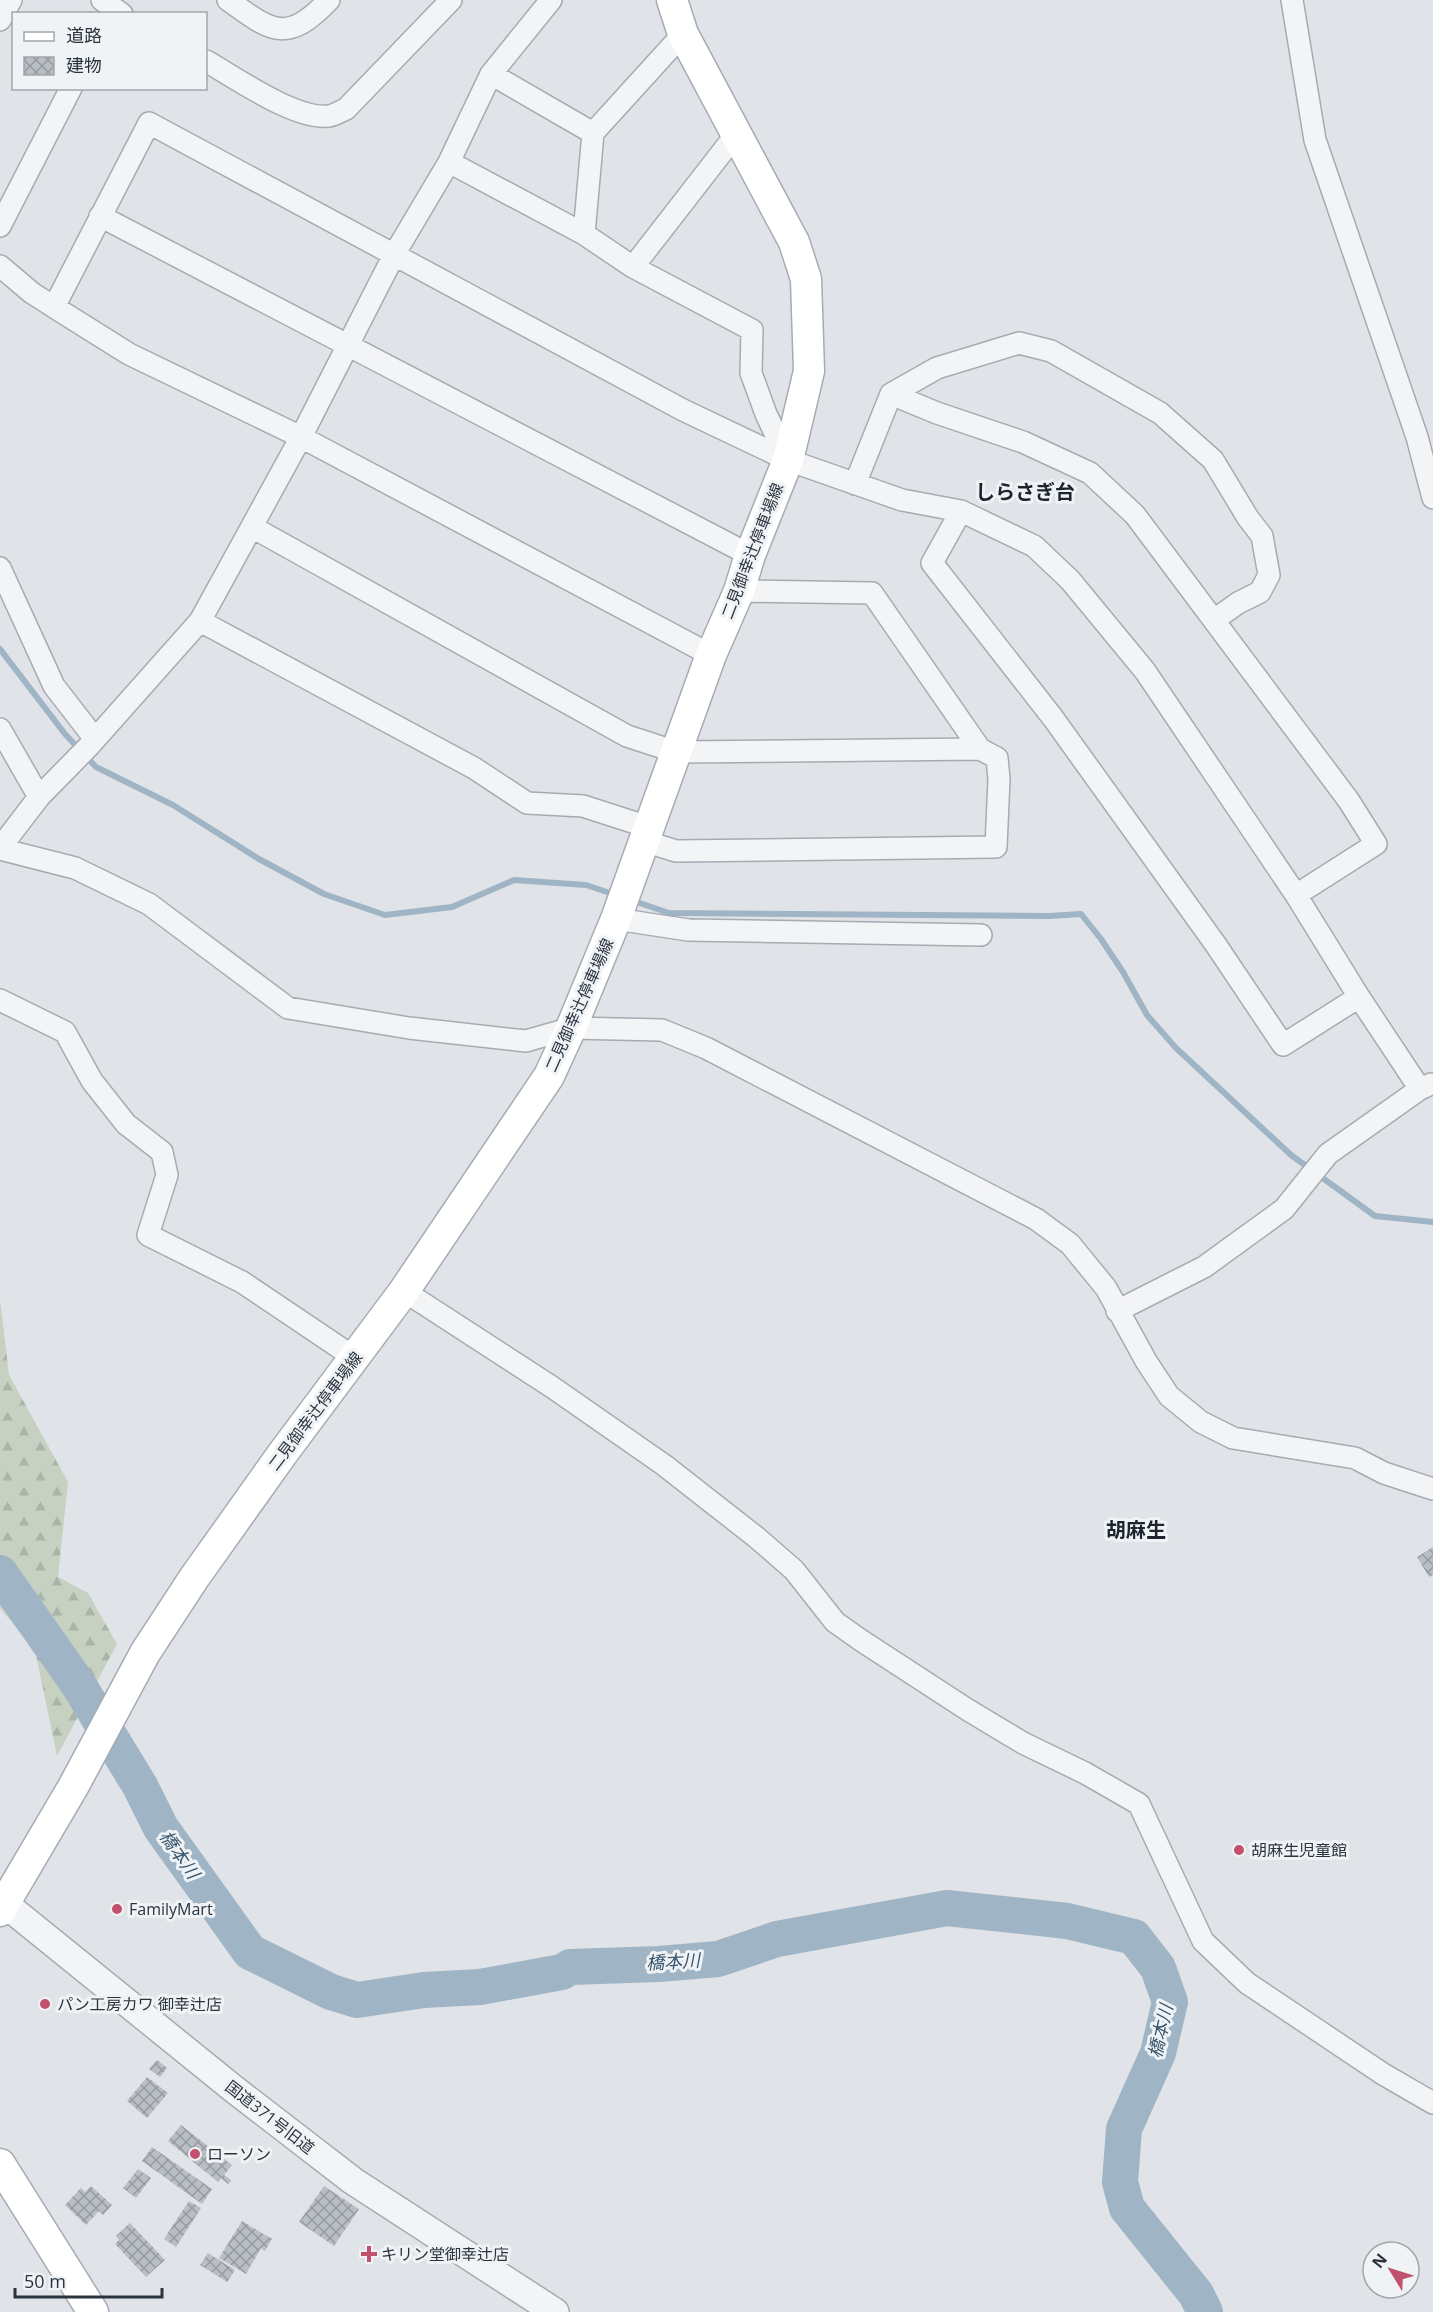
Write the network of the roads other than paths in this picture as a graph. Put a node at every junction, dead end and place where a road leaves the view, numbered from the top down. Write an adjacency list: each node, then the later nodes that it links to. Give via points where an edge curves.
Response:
1 (11, 0): 8 (street)
2 (228, 0): 3 (street, via 262,24 279,30 298,27)
3 (329, 0)
4 (451, 0): 10 (street, via 346,109 330,116 294,111)
5 (551, 0): 11 (street)
6 (672, 0): 9 (main road, 二見御幸辻停車場線)
7 (1292, 0): 28 (street, via 1315,140 1417,437)
8 (0, 20)
9 (683, 34): 13 (street); 14 (main road, 二見御幸辻停車場線)
10 (207, 62)
11 (491, 74): 13 (street); 15 (street)
12 (69, 90): 17 (street)
13 (593, 133): 18 (street)
14 (737, 133): 21 (street); 26 (main road, 二見御幸辻停車場線, via 794,242 806,279 808,371)
15 (449, 162): 18 (street); 19 (street)
16 (100, 216): 19 (street, via 149,123); 22 (street); 23 (street)
17 (0, 226)
18 (584, 234): 21 (street)
19 (395, 254): 23 (street); 26 (street, via 683,410)
20 (0, 266): 22 (street)
21 (633, 267): 26 (street, via 752,330 751,373)
22 (54, 307): 25 (street, via 129,354)
23 (350, 345): 25 (street); 31 (street)
24 (891, 393): 27 (street); 34 (street, via 1023,442 1090,473 1135,515); 34 (street, via 937,368 1019,343 1051,351 1160,413 1213,460 1262,536 1269,575 1260,592)
25 (301, 437): 30 (street); 36 (street)
26 (788, 460): 27 (street); 31 (main road, 二見御幸辻停車場線)
27 (855, 484): 29 (street, via 902,500)
28 (1433, 498)
29 (961, 511): 44 (street, via 1034,546 1070,580 1145,671); 47 (street, via 932,563 1053,718 1283,1045)
30 (252, 527): 35 (street); 40 (street, via 627,736)
31 (750, 555): 33 (main road, 二見御幸辻停車場線)
32 (0, 568): 38 (street, via 54,686)
33 (739, 591): 36 (main road, 二見御幸辻停車場線); 39 (street, via 872,593)
34 (1214, 620): 44 (street, via 1349,801 1376,844)
35 (200, 621): 38 (street); 42 (street, via 474,768 527,803 583,806)
36 (711, 655): 40 (main road, 二見御幸辻停車場線)
37 (0, 729): 41 (street)
38 (92, 743): 41 (street)
39 (980, 749): 40 (street); 42 (street, via 997,758 996,848 676,851)
40 (676, 752): 42 (main road, 二見御幸辻停車場線)
41 (45, 792): 43 (street)
42 (646, 834): 45 (main road, 二見御幸辻停車場線)
43 (0, 848): 49 (street, via 75,868 149,904 288,1008 409,1028 526,1041)
44 (1296, 896): 47 (street)
45 (616, 917): 46 (street, via 688,930); 49 (main road, 二見御幸辻停車場線)
46 (981, 934)
47 (1359, 998): 50 (street)
48 (0, 1000): 53 (street, via 65,1032 92,1081 126,1124 162,1152 166,1175 148,1235 242,1282)
49 (571, 1028): 51 (main road, 二見御幸辻停車場線, via 549,1076); 52 (street, via 662,1030 748,1069 1036,1219 1070,1244 1106,1288)
50 (1426, 1086): 52 (street, via 1328,1154 1284,1209 1204,1267)
51 (405, 1292): 53 (main road, 二見御幸辻停車場線); 56 (street, via 664,1465 794,1570 835,1622 862,1641 1014,1737 1139,1804 1203,1941 1247,1983)
52 (1117, 1311): 54 (street, via 1169,1396 1201,1422 1233,1438 1355,1458 1384,1473)
53 (355, 1358): 55 (main road, 二見御幸辻停車場線, via 218,1544 145,1653 73,1787)
54 (1433, 1489)
55 (1, 1905): 59 (street, 国道371号旧道, via 352,2181)
56 (1433, 2103)
57 (4, 2176): 58 (main road)
58 (93, 2312)
59 (555, 2312)

